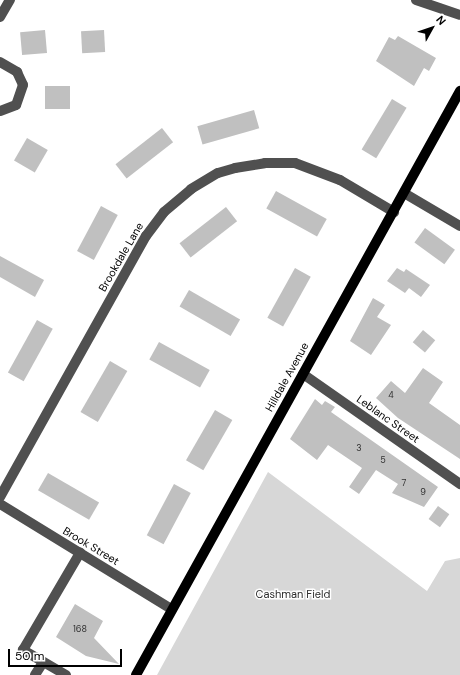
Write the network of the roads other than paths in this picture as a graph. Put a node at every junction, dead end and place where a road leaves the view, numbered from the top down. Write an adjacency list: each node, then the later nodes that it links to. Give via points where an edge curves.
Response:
1 (10, 0): 4 (street)
2 (416, 0): 3 (street)
3 (460, 15)
4 (0, 17)
5 (0, 62): 7 (street, via 17,72 23,85 16,105)
6 (460, 91): 8 (main road, Hilldale Avenue)
7 (0, 111)
8 (404, 193): 9 (main road, Hilldale Avenue); 10 (street)
9 (394, 212): 11 (main road, Hilldale Avenue); 13 (street, Brookdale Lane, via 340,180 295,163 265,163 235,168 218,173 191,189 164,212 146,236)
10 (460, 226)
11 (303, 374): 12 (street, Leblanc Street); 16 (main road, Hilldale Avenue)
12 (460, 484)
13 (0, 496)
14 (0, 504): 15 (street, Brook Street)
15 (80, 553): 16 (street, Brook Street); 17 (street, via 23,650)
16 (170, 608): 20 (main road, Hilldale Avenue)
17 (43, 662): 18 (street); 19 (street)
18 (35, 675)
19 (66, 675)
20 (136, 675)

